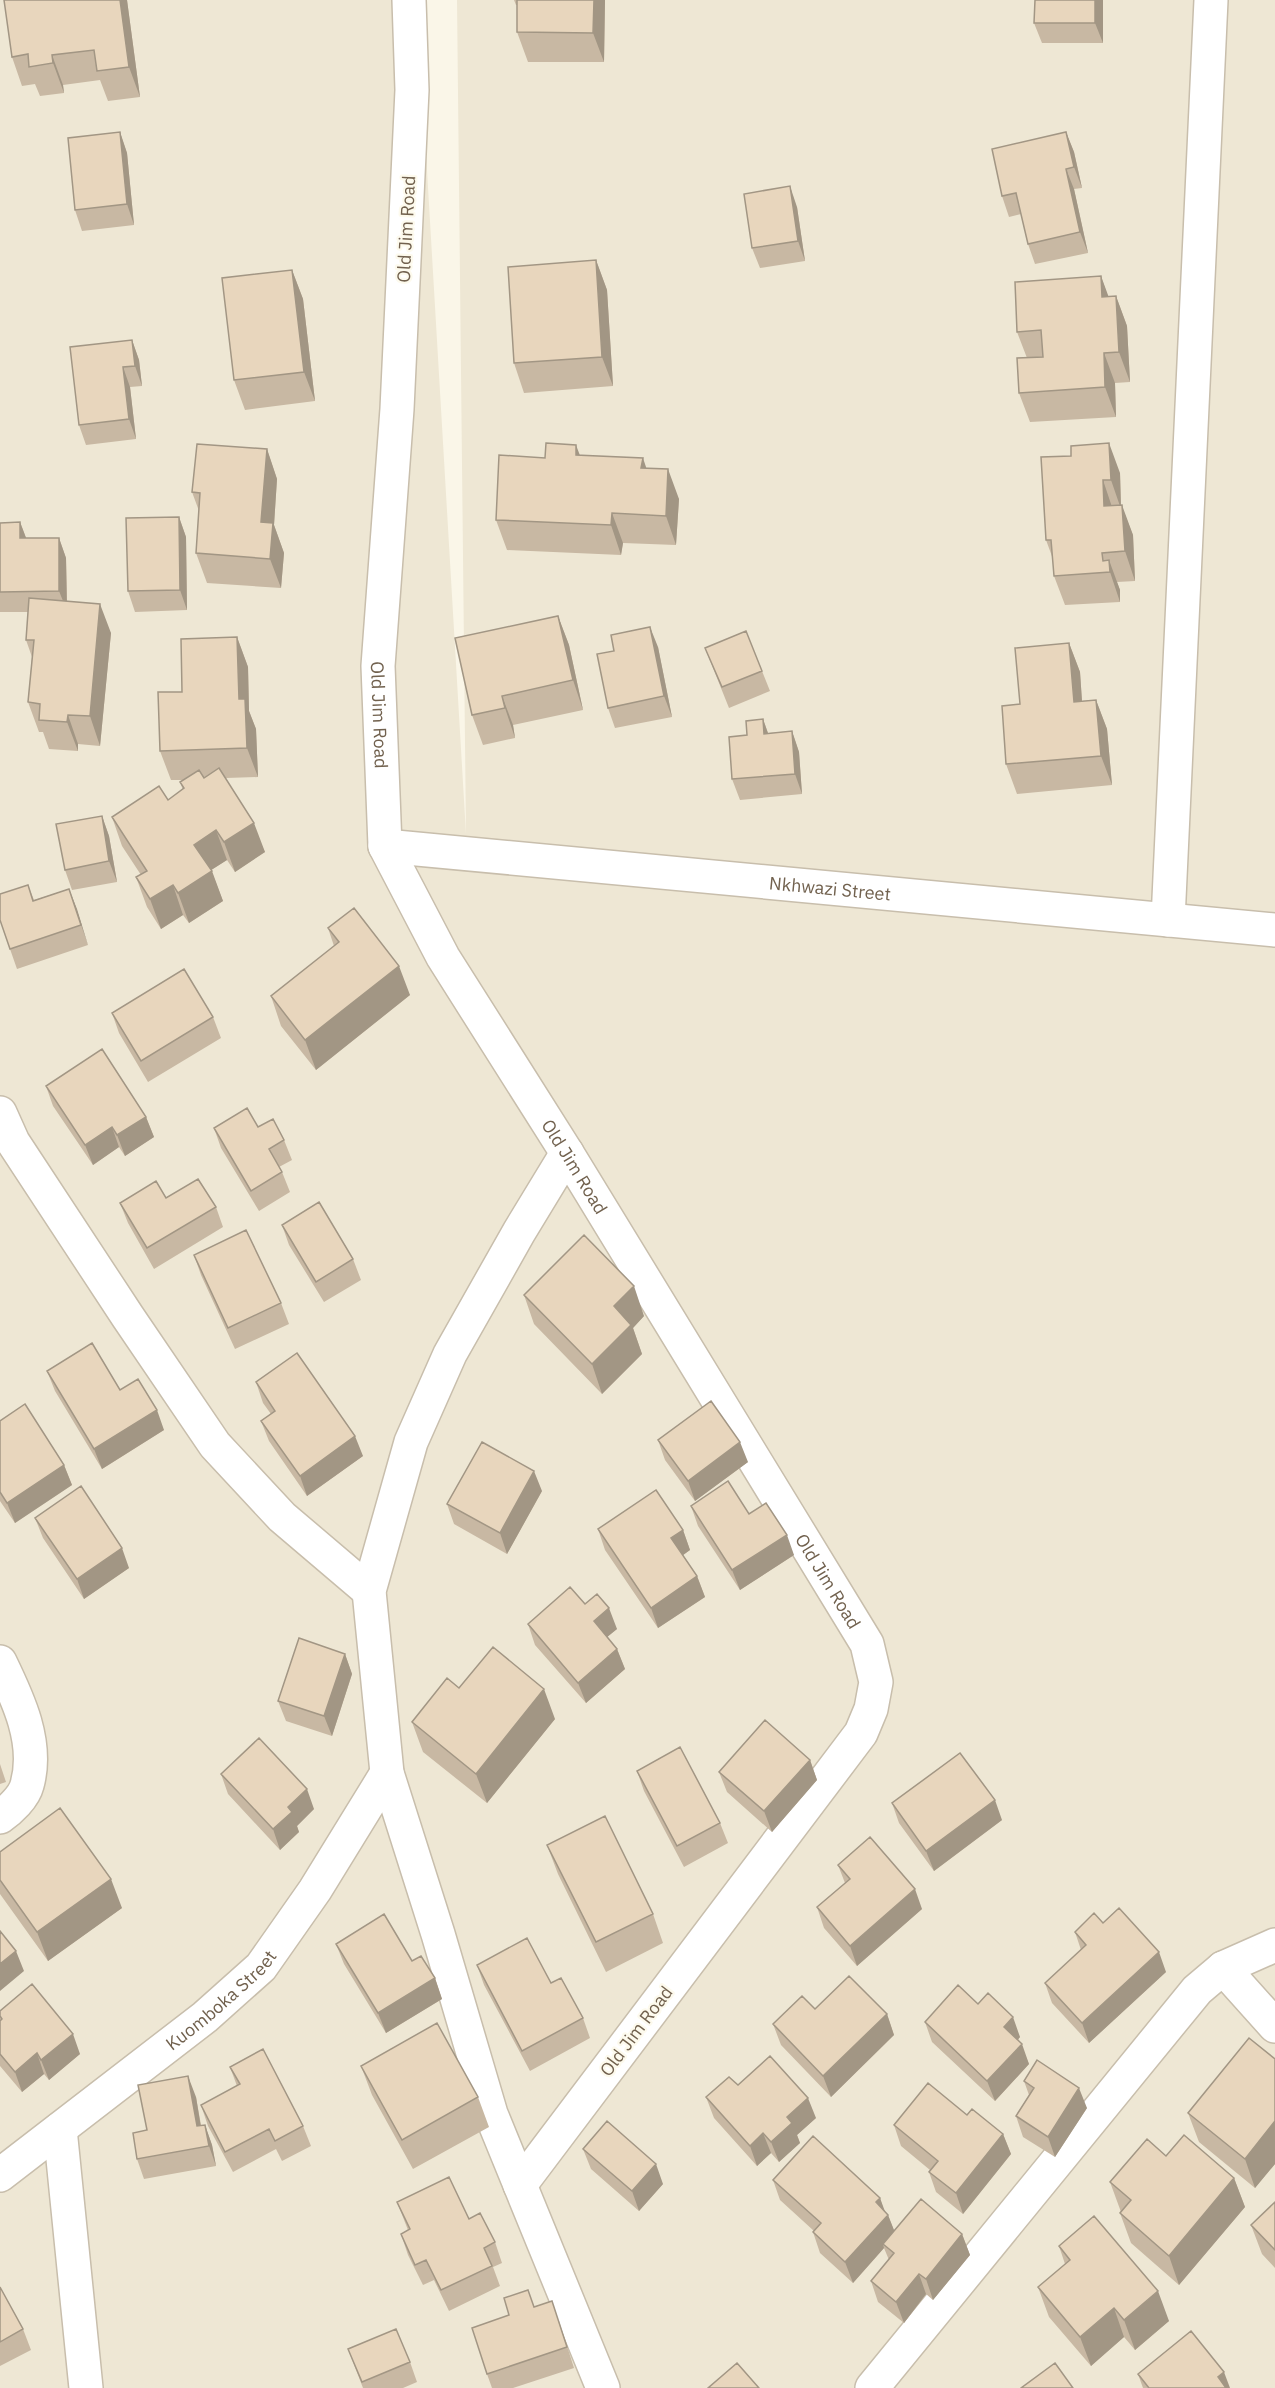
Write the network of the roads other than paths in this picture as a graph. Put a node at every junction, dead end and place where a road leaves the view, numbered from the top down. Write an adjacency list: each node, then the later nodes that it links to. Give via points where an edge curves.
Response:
1 (409, 0): 3 (street, Old Jim Road, via 412,90 398,385 378,666)
2 (1211, 0): 4 (street)
3 (385, 846): 4 (street, Nkhwazi Street); 7 (street, Old Jim Road, via 443,957)
4 (1168, 920): 5 (street, Nkhwazi Street)
5 (1275, 930)
6 (0, 1113): 8 (street, via 13,1142 215,1445 282,1517)
7 (567, 1153): 8 (street, via 445,1365 411,1442); 17 (street, Old Jim Road, via 867,1644 876,1682 861,1733)
8 (369, 1591): 10 (street)
9 (0, 1662): 11 (street, via 18,1700 30,1750 27,1786 11,1809)
10 (387, 1773): 15 (street, Kuomboka Street, via 315,1890 261,1967 205,2017); 17 (street, via 491,2114)
11 (0, 1817)
12 (1275, 1946): 13 (street)
13 (1223, 1968): 14 (street); 20 (street, via 1197,1990)
14 (1275, 2026)
15 (60, 2129): 16 (street, Kuomboka Street); 18 (street)
16 (1, 2173)
17 (520, 2185): 19 (street)
18 (86, 2388)
19 (603, 2388)
20 (872, 2388)

